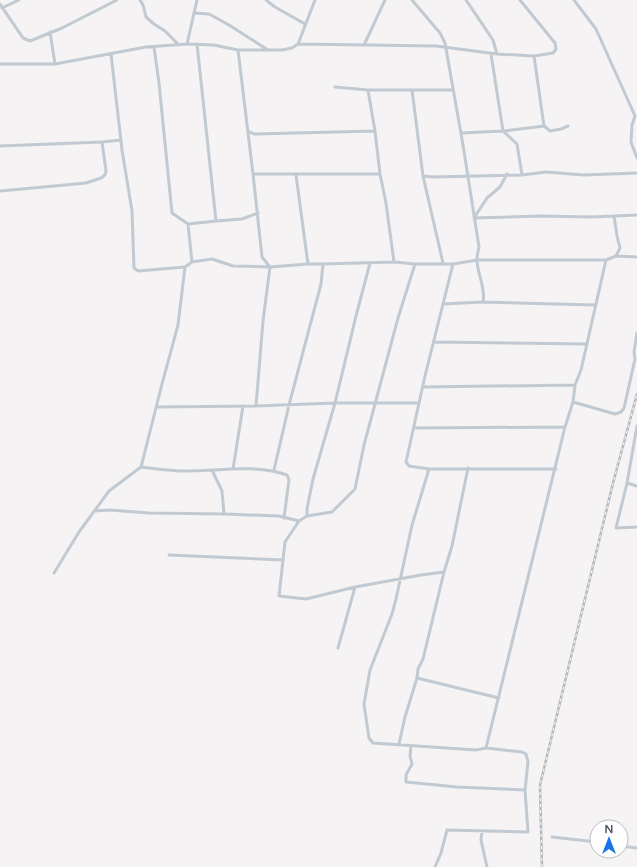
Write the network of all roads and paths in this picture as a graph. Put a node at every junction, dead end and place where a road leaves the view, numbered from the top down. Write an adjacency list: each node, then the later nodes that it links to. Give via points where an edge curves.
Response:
1 (19, 0): 12 (street)
2 (117, 0): 15 (street)
3 (140, 0): 19 (street, via 146,17)
4 (197, 0): 13 (street)
5 (266, 0): 14 (street)
6 (315, 0): 14 (street)
7 (385, 0): 20 (street)
8 (412, 0): 22 (street, via 443,37)
9 (466, 0): 27 (street, via 493,40)
10 (520, 0): 28 (street, via 555,43 556,49 553,53)
11 (574, 0): 36 (street, via 596,29)
12 (1, 6): 15 (street, via 26,40 30,41)
13 (195, 13): 16 (street); 24 (street, via 210,14)
14 (305, 24): 18 (street)
15 (50, 32): 30 (street)
16 (187, 44): 17 (street); 19 (street)
17 (197, 44): 23 (street); 60 (street)
18 (298, 44): 20 (street); 24 (street, via 292,48)
19 (179, 45): 21 (street)
20 (364, 45): 22 (street)
21 (154, 47): 25 (street); 61 (street, via 172,213)
22 (446, 48): 26 (street); 34 (street)
23 (238, 50): 24 (street); 39 (street)
24 (268, 50)
25 (111, 54): 30 (street); 43 (street)
26 (491, 54): 27 (street); 41 (street)
27 (497, 54): 28 (street)
28 (534, 56): 37 (street)
29 (0, 64): 30 (street)
30 (55, 64)
31 (335, 87): 32 (street)
32 (368, 90): 33 (street); 40 (street)
33 (412, 90): 34 (street); 54 (street)
34 (453, 90): 42 (street)
35 (637, 110): 36 (street)
36 (635, 116): 46 (street, via 631,142)
37 (544, 126): 38 (street, via 550,131); 41 (street)
38 (568, 126)
39 (248, 131): 40 (street, via 254,134); 48 (street)
40 (375, 131): 49 (street)
41 (503, 131): 42 (street); 53 (street, via 517,144)
42 (461, 133): 52 (street)
43 (121, 140): 44 (street); 74 (street, via 132,211 134,268 138,271)
44 (102, 142): 45 (street); 55 (street, via 106,171 101,178 86,183)
45 (0, 146)
46 (637, 158)
47 (637, 173): 53 (street, via 584,175 546,172)
48 (253, 174): 51 (street); 56 (street)
49 (380, 174): 51 (street); 67 (street)
50 (507, 174): 52 (street); 53 (street); 59 (street, via 500,187 487,198)
51 (296, 175): 70 (street)
52 (468, 175): 54 (street); 59 (street)
53 (522, 175)
54 (423, 176): 69 (street)
55 (0, 190)
56 (258, 213): 60 (street, via 242,219); 75 (street, via 262,257)
57 (637, 215): 58 (street)
58 (614, 216): 59 (street); 62 (street, via 620,248)
59 (474, 218): 64 (street, via 479,247)
60 (216, 221): 61 (street)
61 (188, 224): 66 (street)
62 (616, 256): 63 (street); 65 (street)
63 (637, 257)
64 (477, 260): 65 (street); 73 (street); 76 (street)
65 (606, 260): 78 (street)
66 (192, 262): 74 (street); 75 (street, via 212,259 233,266)
67 (394, 262): 68 (street); 72 (street)
68 (370, 263): 71 (street); 85 (street)
69 (443, 263): 72 (street); 73 (street)
70 (308, 264): 71 (street); 75 (street)
71 (323, 264): 88 (street, via 321,284)
72 (415, 264): 87 (street)
73 (453, 264): 77 (street)
74 (185, 267): 91 (street, via 178,325)
75 (270, 267): 90 (street)
76 (483, 302): 77 (street); 78 (street)
77 (443, 304): 80 (street)
78 (595, 305): 81 (street)
79 (637, 334): 84 (street, via 635,359 621,412 615,414)
80 (434, 342): 81 (street); 83 (street)
81 (587, 344): 82 (street)
82 (575, 385): 83 (street); 84 (street)
83 (423, 387): 86 (street)
84 (573, 402): 93 (street)
85 (335, 403): 87 (street); 88 (street); 107 (street, via 313,479)
86 (418, 403): 87 (street); 94 (street)
87 (375, 404): 107 (street, via 355,489 332,512)
88 (289, 405): 90 (street); 102 (street)
89 (243, 406): 90 (street); 91 (street); 99 (street)
90 (256, 406)
91 (156, 407): 96 (street)
92 (637, 426): 95 (street)
93 (566, 427): 94 (street); 98 (street)
94 (414, 428): 100 (street, via 406,464)
95 (635, 444): 103 (street)
96 (141, 468): 101 (street); 105 (street, via 109,491)
97 (468, 468): 98 (street); 100 (street); 113 (street)
98 (556, 468): 119 (street)
99 (233, 469): 101 (street); 102 (street)
100 (429, 469): 115 (street, via 412,525)
101 (212, 470): 106 (street, via 222,491)
102 (274, 470): 108 (street, via 287,475 289,480)
103 (627, 483): 104 (street); 110 (street, via 616,528)
104 (637, 486)
105 (94, 511): 106 (street); 114 (street)
106 (224, 514): 108 (street)
107 (307, 516): 109 (street)
108 (284, 518): 109 (street)
109 (299, 521): 112 (street, via 285,542)
110 (637, 527)
111 (168, 555): 112 (street)
112 (283, 560): 116 (street, via 279,596 306,599)
113 (444, 572): 115 (street); 118 (street)
114 (54, 573)
115 (400, 579): 116 (street); 120 (street, via 392,614 370,670 364,704 369,738 373,743)
116 (355, 587): 117 (street)
117 (338, 648)
118 (417, 678): 119 (street); 120 (street)
119 (499, 698): 122 (street)
120 (399, 744): 121 (street)
121 (411, 746): 122 (street, via 476,750); 123 (street, via 412,764 406,775 406,782)
122 (486, 748): 123 (street, via 526,754 528,762)
123 (525, 790): 124 (street, via 528,832)
124 (482, 831): 127 (street, via 447,830); 128 (street, via 481,840)
125 (552, 837): 126 (street)
126 (589, 841)
127 (435, 867)
128 (487, 867)

